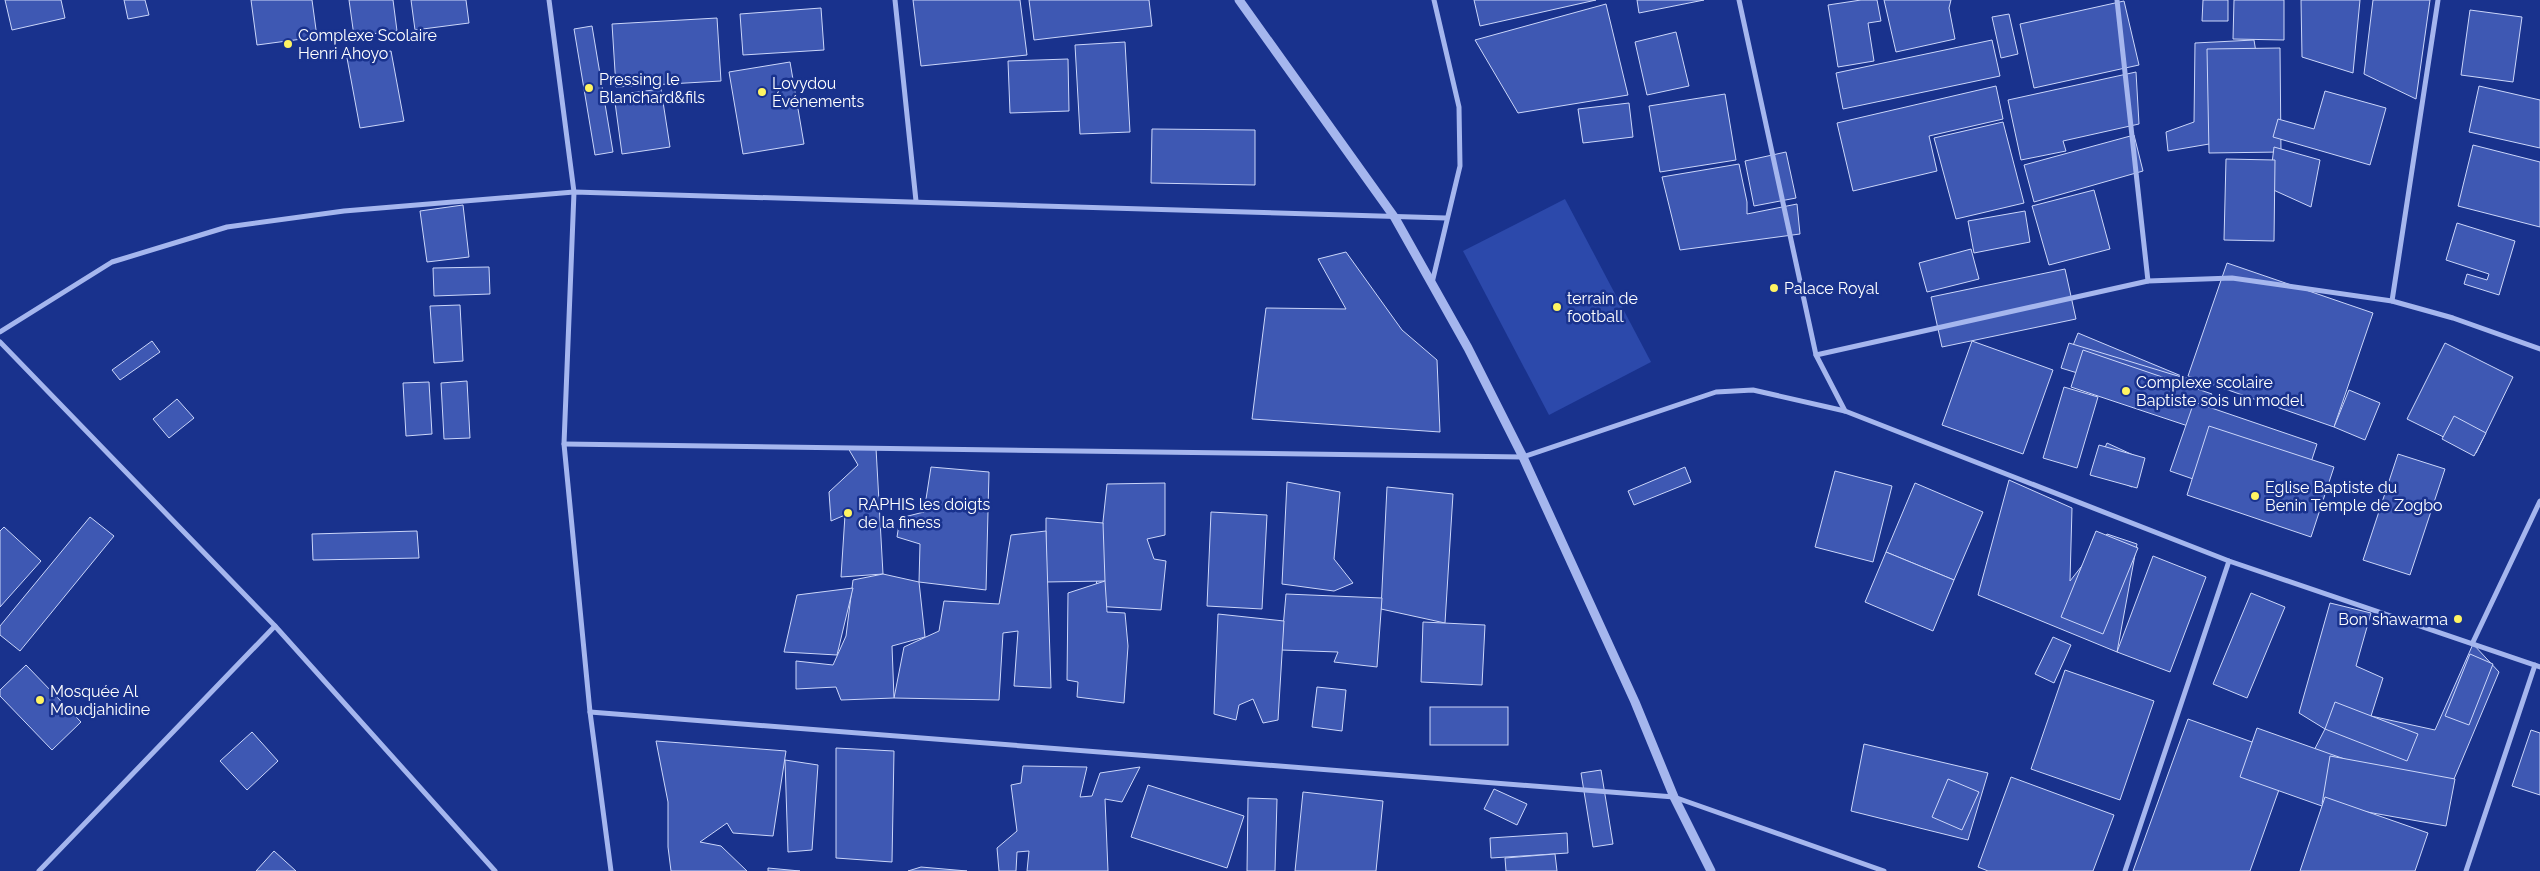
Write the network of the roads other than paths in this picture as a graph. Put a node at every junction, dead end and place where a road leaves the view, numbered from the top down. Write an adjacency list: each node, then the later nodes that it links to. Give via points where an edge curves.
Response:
1 (549, 0): 8 (street)
2 (896, 0): 9 (street)
3 (1239, 0): 10 (street)
4 (1434, 0): 11 (street, via 1459,107 1460,166)
5 (1739, 0): 18 (street)
6 (2117, 0): 12 (street)
7 (2438, 0): 14 (street)
8 (574, 192): 9 (street); 15 (street, via 344,211 226,228 112,262); 20 (street)
9 (916, 201): 10 (street)
10 (1395, 218): 11 (street); 13 (street)
11 (1446, 218): 13 (street)
12 (2148, 281): 14 (street, via 2232,278); 18 (street)
13 (1432, 285): 21 (street)
14 (2392, 301): 17 (street, via 2453,318)
15 (0, 332)
16 (0, 342): 24 (street)
17 (2540, 349)
18 (1816, 355): 19 (street)
19 (1845, 410): 21 (street, via 1753,390 1716,392); 23 (street)
20 (564, 444): 21 (street); 27 (street)
21 (1523, 457): 28 (street, via 1635,702)
22 (2540, 501): 25 (street)
23 (2229, 560): 25 (street); 34 (street)
24 (275, 626): 29 (street); 30 (street)
25 (2474, 642): 26 (street)
26 (2538, 666): 35 (street)
27 (590, 712): 28 (street); 31 (street)
28 (1674, 798): 32 (street); 33 (street)
29 (39, 871)
30 (495, 871)
31 (611, 871)
32 (1711, 871)
33 (1884, 871)
34 (2126, 871)
35 (2466, 871)

